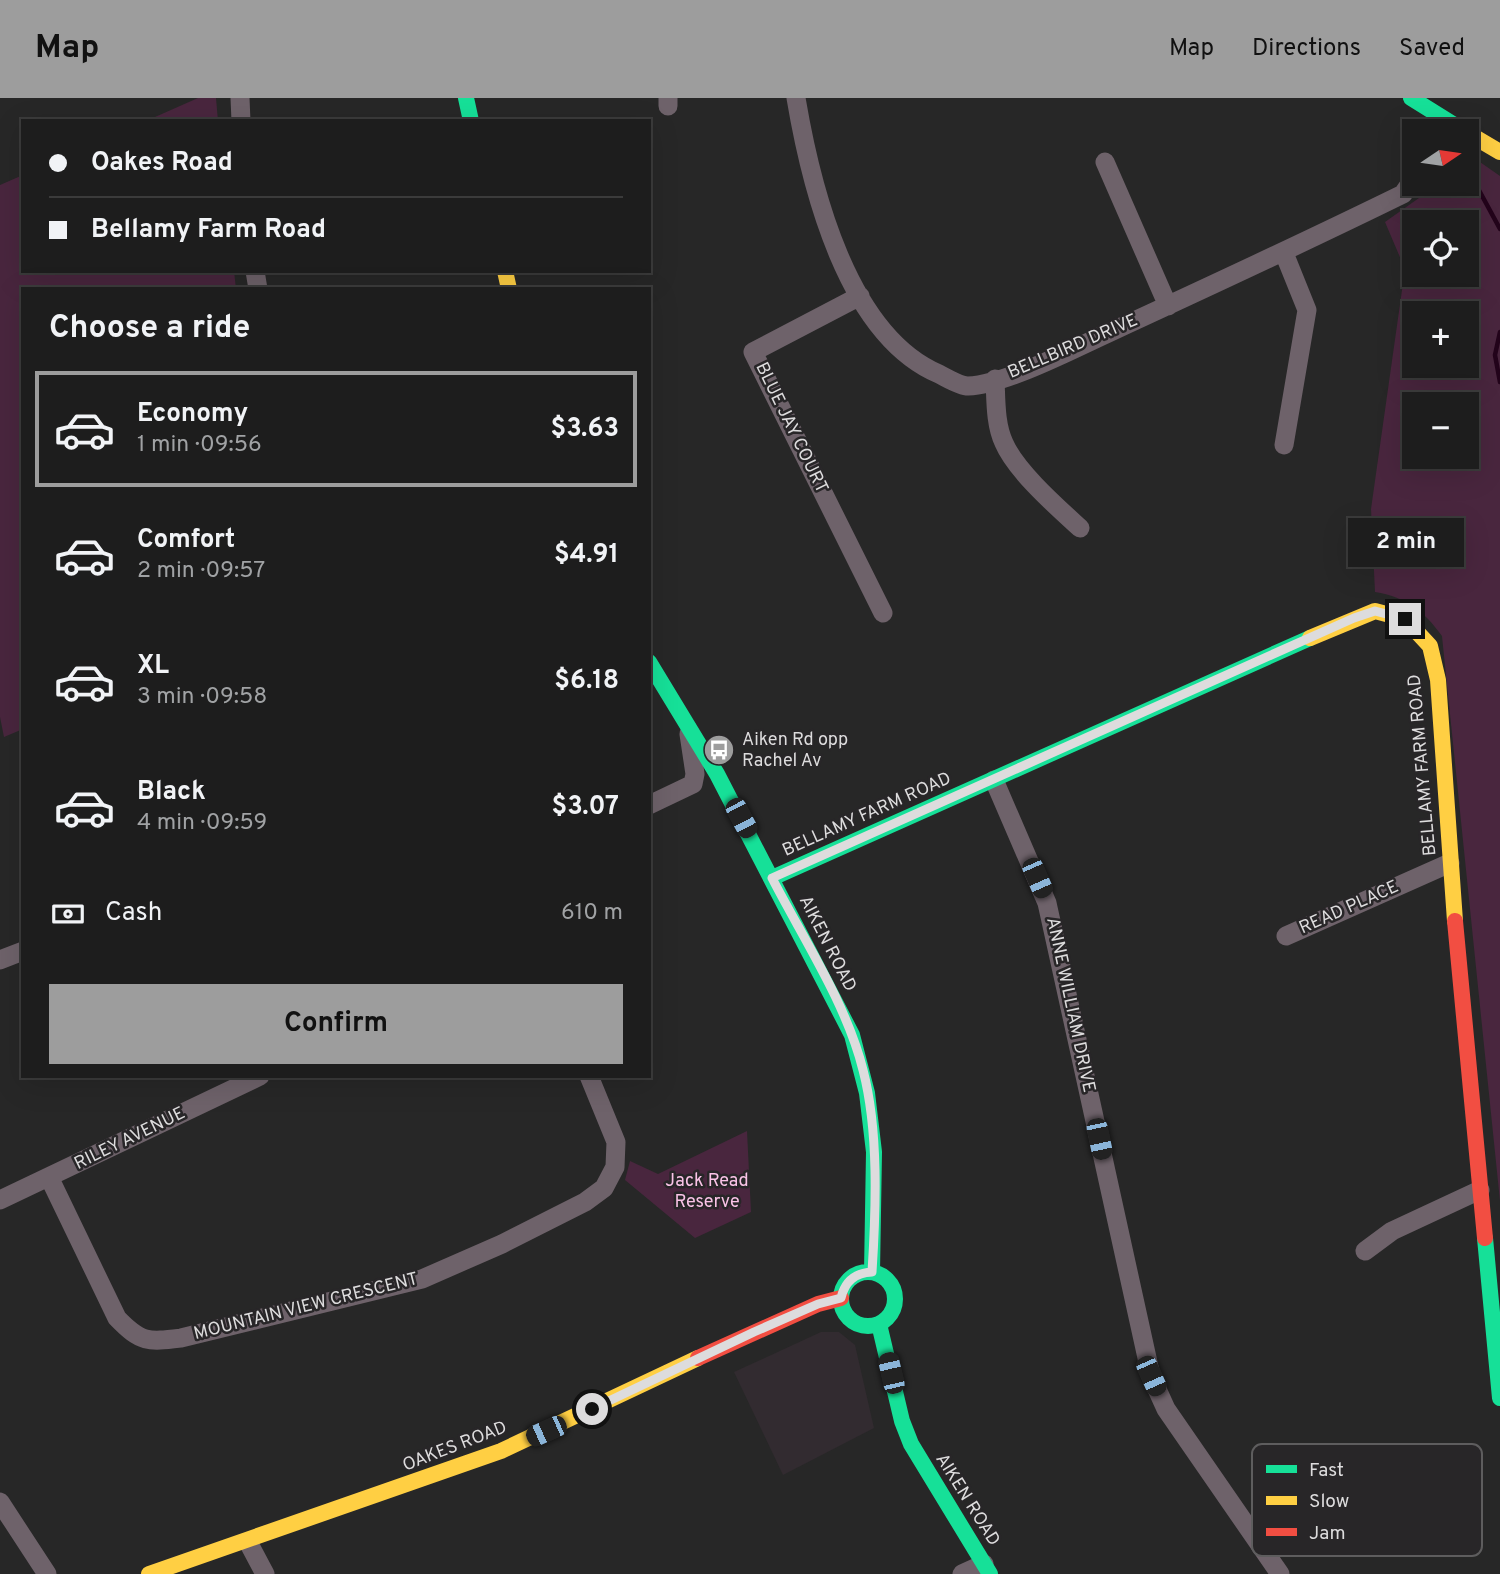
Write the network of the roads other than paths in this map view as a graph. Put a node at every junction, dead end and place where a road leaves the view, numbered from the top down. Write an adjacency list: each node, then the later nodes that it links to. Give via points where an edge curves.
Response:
1 (240, 98): 5 (street)
2 (466, 98): 6 (street)
3 (796, 98): 13 (street, BELLBIRD DRIVE, via 806,158 826,223)
4 (1412, 98): 7 (street)
5 (242, 119)
6 (471, 119)
7 (1442, 119)
8 (1479, 141): 9 (street)
9 (1500, 152)
10 (1105, 162): 14 (street)
11 (1402, 194): 12 (street, BELLBIRD DRIVE)
12 (1284, 253): 14 (street, BELLBIRD DRIVE); 16 (street, via 1307,310)
13 (860, 296): 15 (street, BELLBIRD DRIVE, via 917,365 967,386); 18 (street, BLUE JAY COURT, via 754,352)
14 (1168, 306): 15 (street, BELLBIRD DRIVE, via 1022,372)
15 (995, 379): 17 (street, via 1004,444 1043,494)
16 (1284, 445)
17 (1080, 528)
18 (883, 613)
19 (651, 665): 20 (street, AIKEN ROAD)
20 (687, 723): 22 (street, via 695,774 692,784); 24 (street, AIKEN ROAD)
21 (994, 780): 23 (street, BELLAMY FARM ROAD, via 1354,618 1390,612 1405,619 1430,646 1438,680); 24 (street, BELLAMY FARM ROAD); 39 (street, ANNE WILLIAM DRIVE, via 1048,903 1151,1376 1166,1409)
22 (651, 804)
23 (1450, 863): 25 (street, READ PLACE); 31 (street, BELLAMY FARM ROAD)
24 (772, 878): 34 (street, AIKEN ROAD, via 852,1035 863,1069 871,1112)
25 (1286, 936)
26 (21, 952): 27 (street)
27 (0, 960)
28 (256, 1078): 30 (street, RILEY AVENUE)
29 (590, 1078): 30 (street, MOUNTAIN VIEW CRESCENT, via 616,1142 615,1167 604,1188 585,1202 422,1279 181,1338 149,1342 132,1334 117,1318)
30 (49, 1177): 32 (street, RILEY AVENUE)
31 (1480, 1190): 33 (street, via 1392,1231); 37 (street, BELLAMY FARM ROAD)
32 (0, 1200)
33 (1365, 1251)
34 (872, 1272): 35 (street, via 854,1276); 36 (street, via 883,1277 894,1292 892,1311)
35 (841, 1298): 36 (street, via 843,1309 855,1323); 40 (street, OAKES ROAD, via 754,1332 501,1451)
36 (879, 1324): 42 (street, AIKEN ROAD, via 911,1444)
37 (1500, 1398)
38 (0, 1502): 43 (street)
39 (1252, 1533)
40 (248, 1542): 44 (street, OAKES ROAD); 45 (street)
41 (1268, 1556): 47 (street, ANNE WILLIAM DRIVE)
42 (987, 1569): 46 (street)
43 (47, 1574)
44 (149, 1574)
45 (265, 1574)
46 (962, 1574)
47 (1280, 1574)

